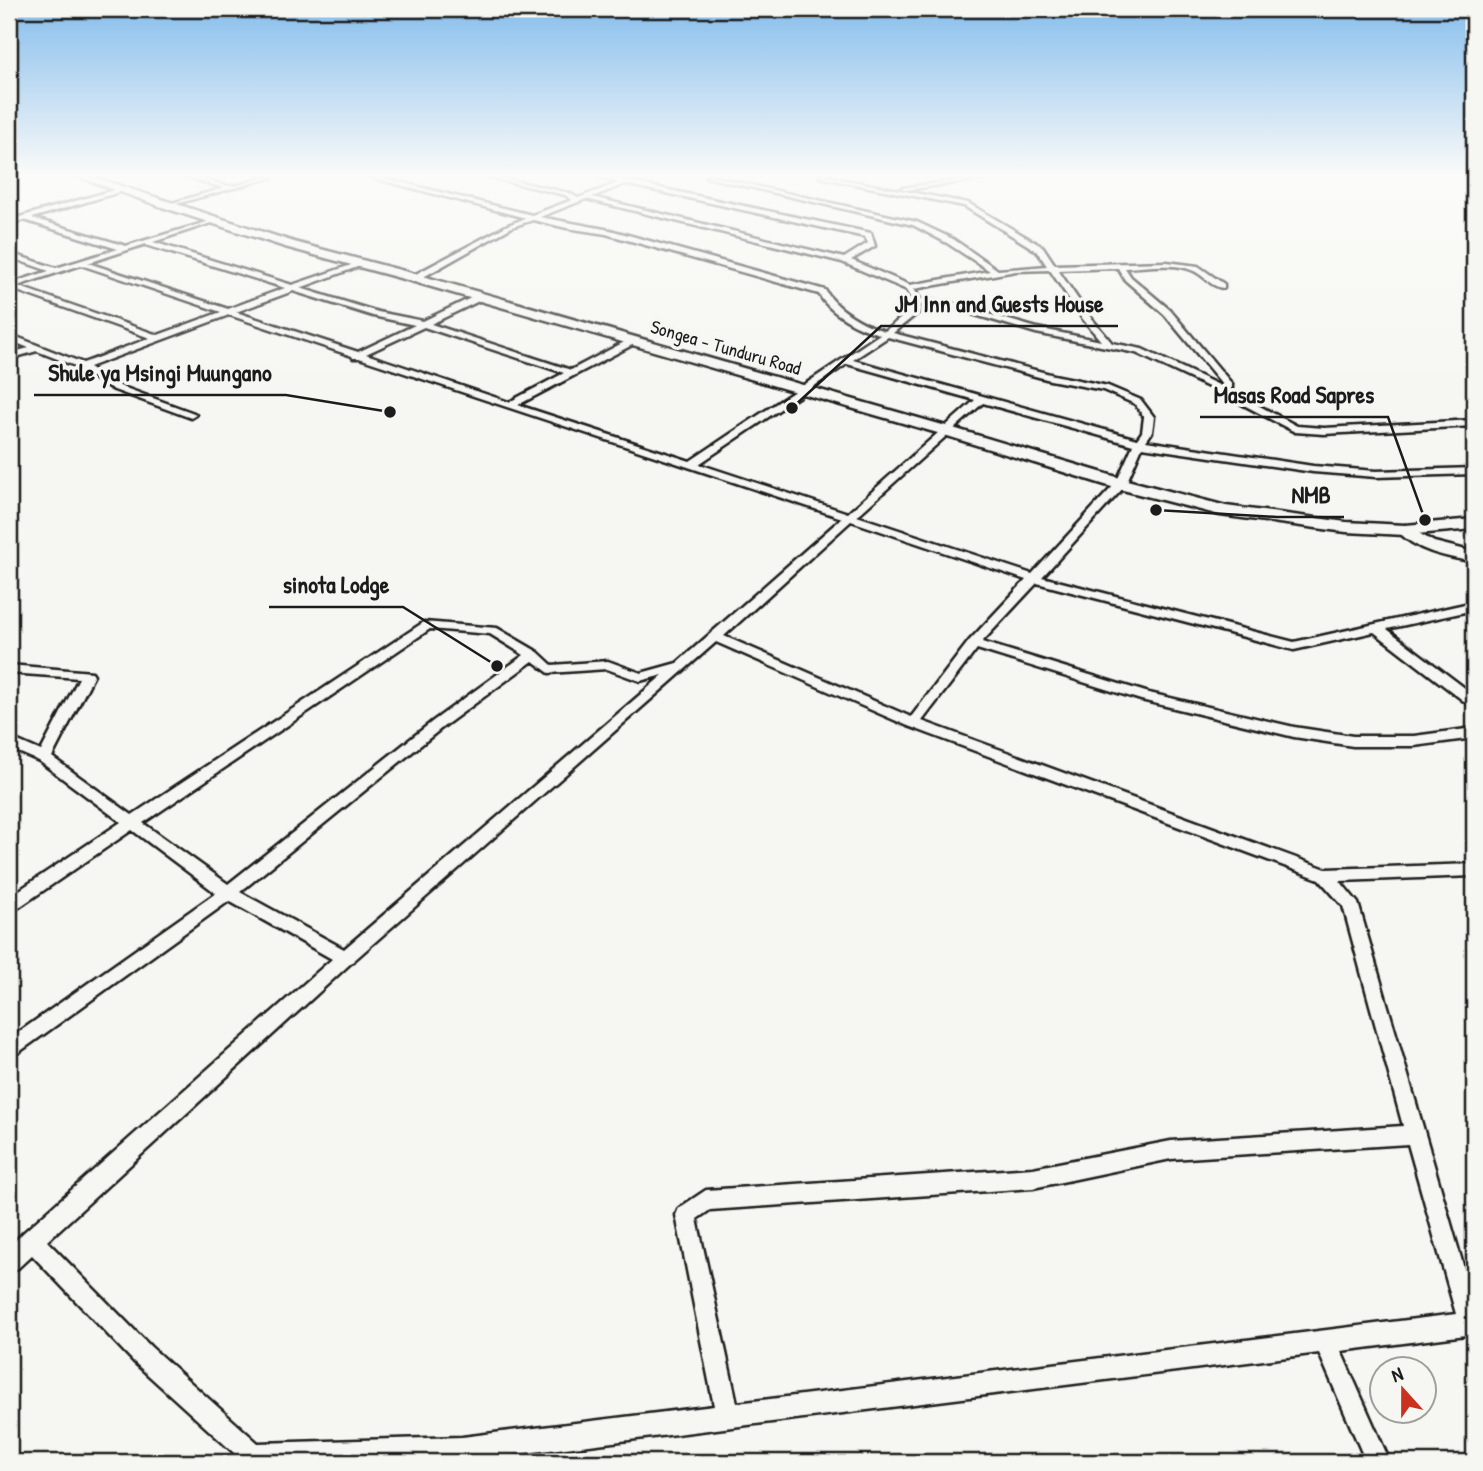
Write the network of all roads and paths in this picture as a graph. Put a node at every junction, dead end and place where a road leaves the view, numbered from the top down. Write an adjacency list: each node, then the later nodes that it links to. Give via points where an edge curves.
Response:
1 (113, 246): 11 (street)
2 (141, 246): 11 (street)
3 (158, 246): 22 (street)
4 (298, 246): 15 (highway, Songea - Tunduru Road)
5 (474, 246): 20 (street)
6 (656, 246): 29 (street, via 822,292 828,303 848,318)
7 (783, 246): 13 (street)
8 (869, 246): 13 (street)
9 (957, 246): 19 (street)
10 (1034, 246): 17 (street)
11 (127, 250): 14 (street)
12 (9, 255): 18 (street)
13 (845, 260): 24 (street)
14 (80, 263): 18 (street); 27 (street)
15 (357, 264): 20 (highway, Songea - Tunduru Road); 22 (street)
16 (1122, 267): 17 (street); 23 (street, via 1185,266); 40 (street, via 1229,386)
17 (1056, 268): 19 (street); 33 (street, via 1084,316)
18 (57, 271): 21 (street)
19 (997, 272): 24 (street)
20 (415, 278): 25 (highway, Songea - Tunduru Road)
21 (9, 286): 31 (street)
22 (293, 286): 27 (street); 28 (street, via 376,314)
23 (1221, 286)
24 (910, 288): 26 (street)
25 (480, 297): 28 (street); 32 (highway, Songea - Tunduru Road)
26 (917, 301): 29 (street, via 916,310); 33 (street)
27 (228, 310): 31 (street); 36 (street)
28 (424, 324): 36 (street); 39 (street)
29 (885, 335): 37 (street); 47 (street, via 1105,388 1138,402 1149,417 1147,432)
30 (9, 337): 34 (street)
31 (157, 338): 38 (street)
32 (633, 341): 39 (street); 41 (highway, Songea - Tunduru Road)
33 (1109, 345): 40 (street, via 1139,351)
34 (38, 348): 35 (street); 38 (street)
35 (9, 356)
36 (356, 356): 43 (street)
37 (845, 361): 41 (street); 42 (street)
38 (83, 366): 44 (street, via 108,382)
39 (572, 373): 43 (street)
40 (1220, 388): 45 (street, via 1295,429)
41 (803, 390): 46 (highway, Songea - Tunduru Road); 48 (street)
42 (983, 398): 46 (street); 47 (street)
43 (510, 405): 48 (street)
44 (191, 415)
45 (1474, 423)
46 (947, 431): 50 (highway, Songea - Tunduru Road); 51 (street)
47 (1139, 443): 49 (street, via 1313,469 1376,474); 50 (street)
48 (692, 464): 51 (street)
49 (1474, 471)
50 (1121, 485): 53 (highway, Songea - Tunduru Road, via 1226,511); 55 (street)
51 (847, 517): 55 (street); 58 (street)
52 (1474, 524): 53 (highway, Songea - Tunduru Road)
53 (1405, 530): 54 (main road, via 1439,551)
54 (1474, 558)
55 (1036, 579): 57 (street, via 1294,646); 59 (street)
56 (1474, 606): 57 (street)
57 (1377, 628): 63 (street)
58 (715, 637): 61 (street); 64 (street)
59 (974, 644): 64 (street); 65 (street, via 1146,697 1294,732 1353,741 1414,741)
60 (533, 654): 61 (street, via 549,669 608,665 640,677); 68 (street, via 494,631 428,625); 71 (street, via 438,723)
61 (681, 666): 73 (street)
62 (9, 669): 67 (street, via 88,675)
63 (1474, 702)
64 (913, 723): 70 (street)
65 (1474, 733)
66 (9, 742): 67 (street)
67 (44, 758): 68 (street)
68 (131, 823): 71 (street); 72 (street)
69 (1474, 870): 70 (street)
70 (1325, 875): 75 (street, via 1350,902)
71 (228, 893): 73 (street); 74 (street)
72 (9, 905)
73 (345, 958): 76 (street)
74 (9, 1049)
75 (1415, 1134): 78 (street); 80 (street, via 1171,1150 1033,1178 706,1200 686,1214)
76 (31, 1239): 77 (street); 80 (street, via 143,1355 254,1455 462,1449)
77 (9, 1261)
78 (1472, 1323): 79 (street)
79 (1325, 1341): 80 (street); 81 (street)
80 (728, 1416)
81 (1378, 1462)

